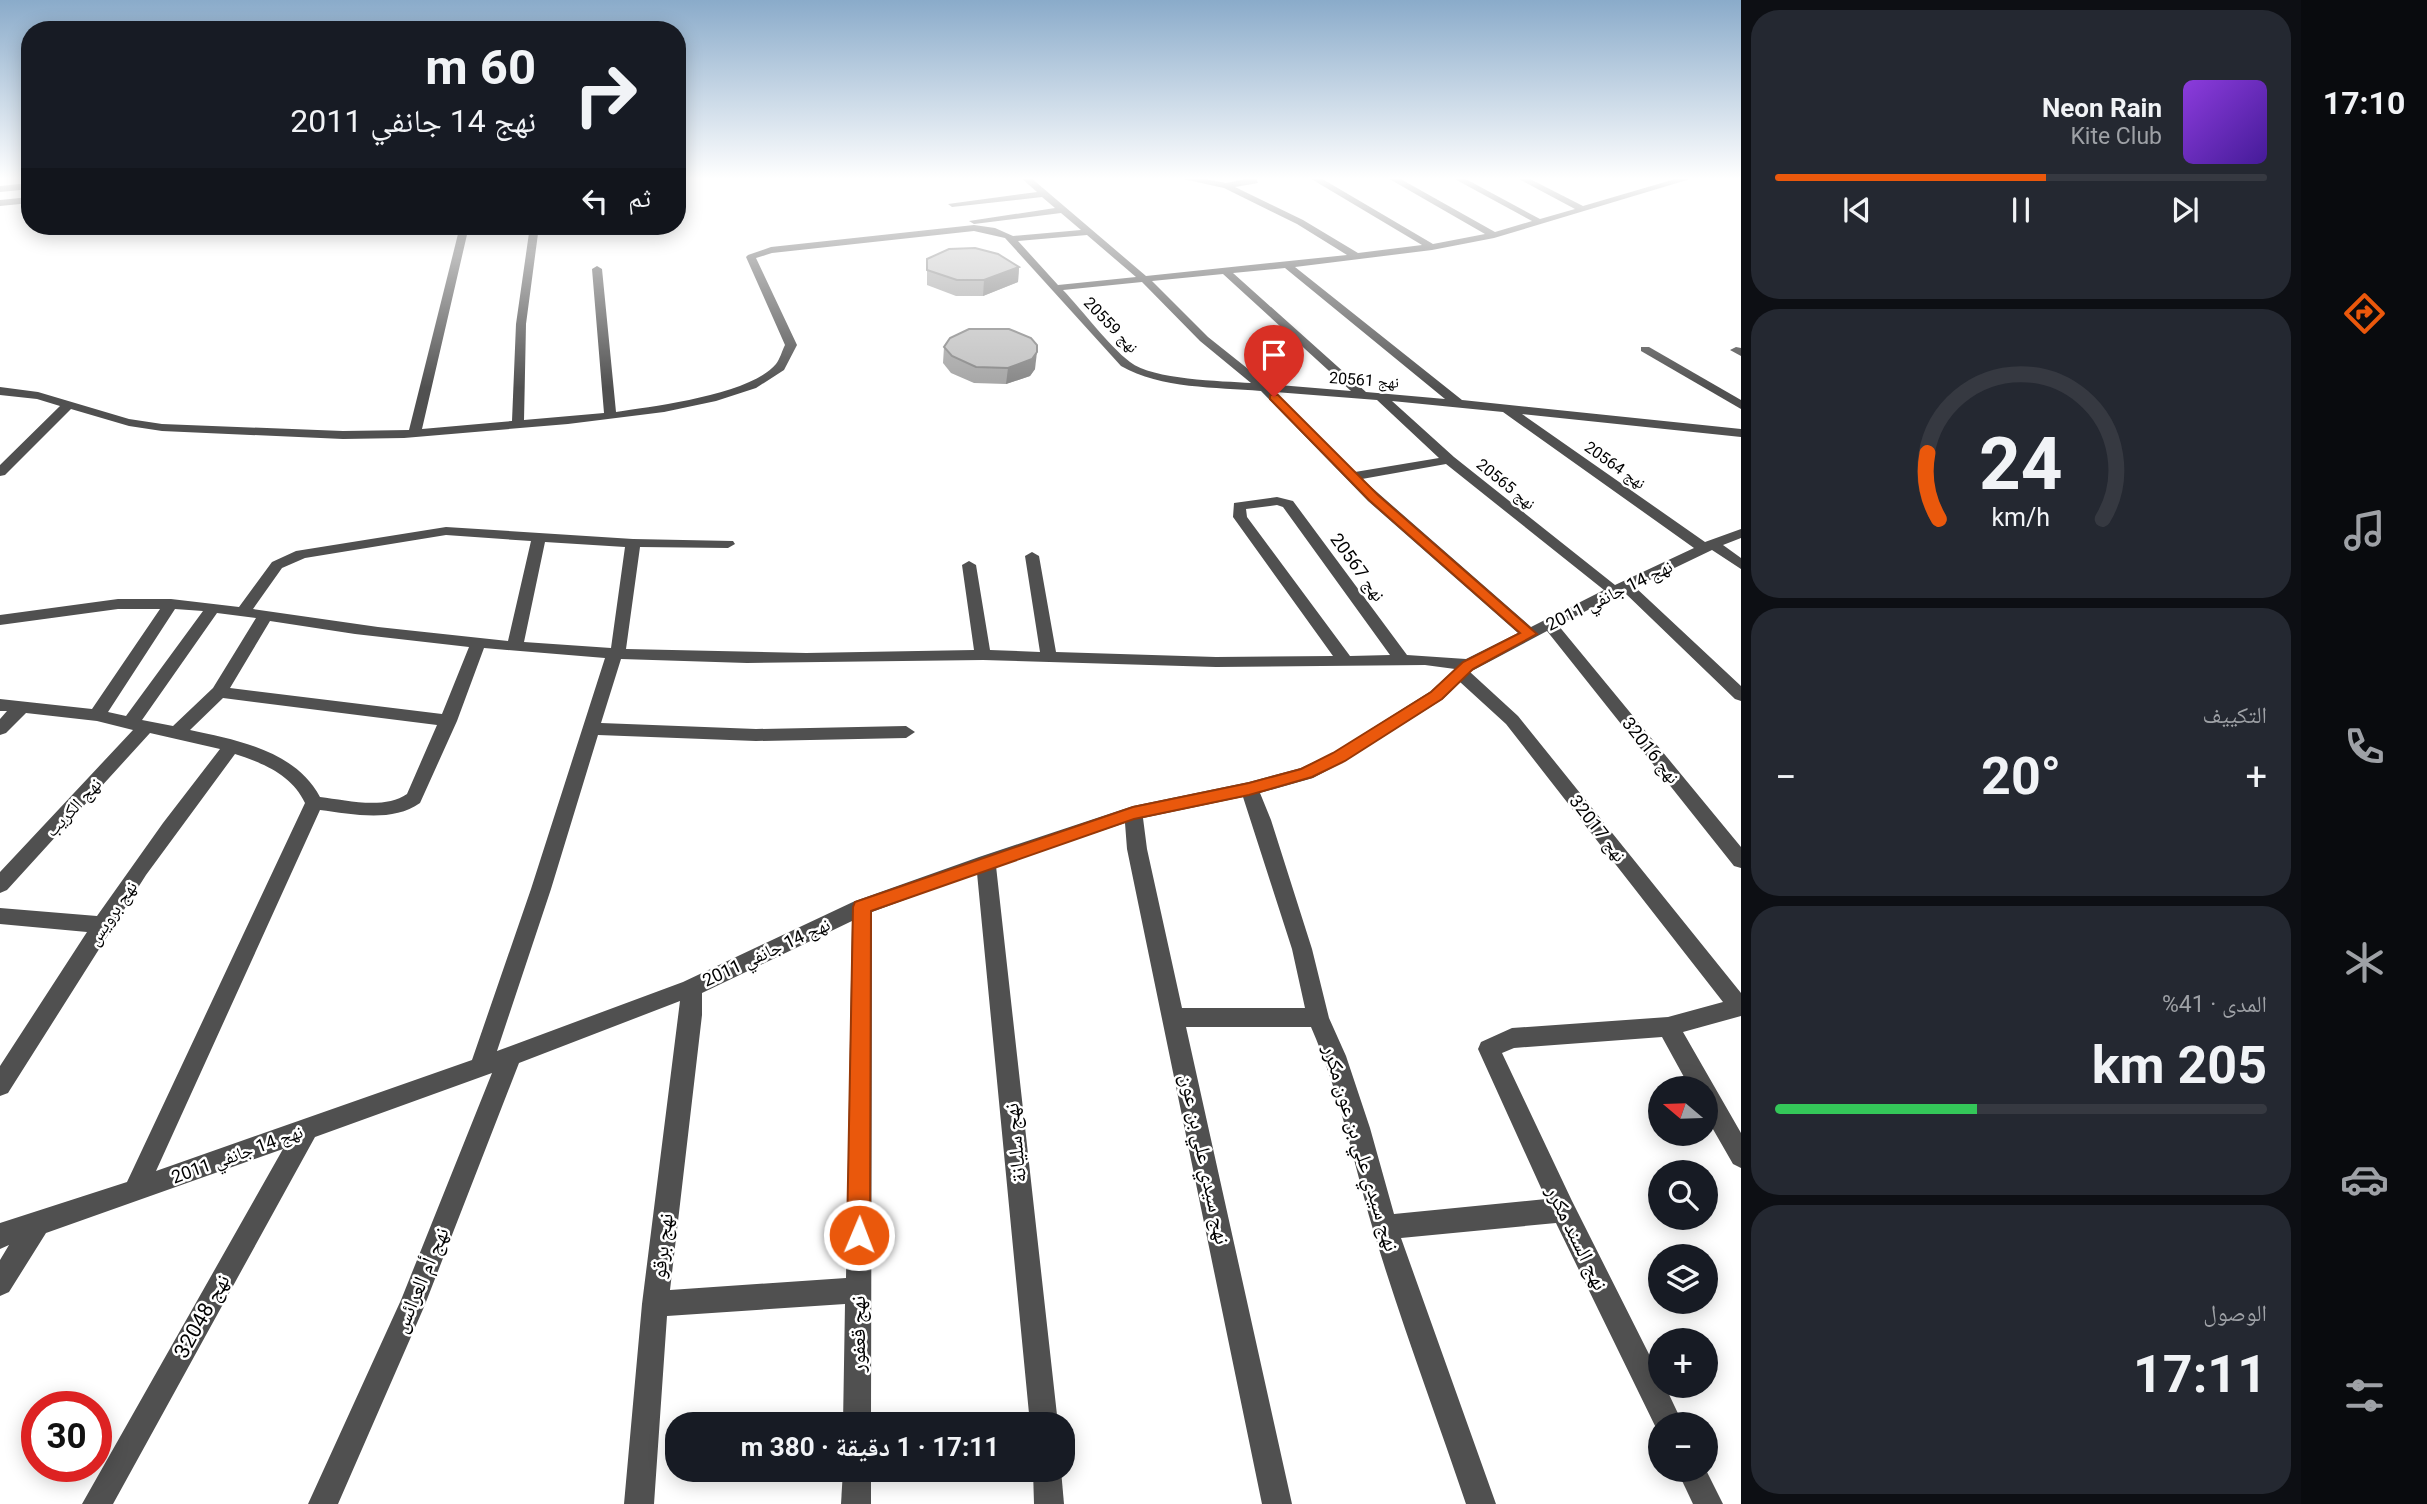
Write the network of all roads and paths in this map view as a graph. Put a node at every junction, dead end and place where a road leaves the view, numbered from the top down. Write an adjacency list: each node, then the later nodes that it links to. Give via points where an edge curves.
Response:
1 (460, 247): 26 (street)
2 (532, 247): 25 (street, via 521,324)
3 (805, 247): 24 (street, via 751,257 791,345 791,353 781,365 762,380 720,397)
4 (1017, 247): 13 (street, نهج 20559)
5 (1106, 247): 12 (street)
6 (1341, 247): 8 (street)
7 (1431, 247): 8 (street)
8 (1357, 257): 9 (street)
9 (1290, 267): 11 (street); 21 (street, نهج 20561)
10 (597, 269): 24 (street)
11 (1225, 271): 12 (street); 18 (street)
12 (1144, 279): 13 (street); 16 (street, via 1204,339)
13 (1055, 288): 15 (street, نهج 20559, via 1125,364)
14 (1645, 349): 22 (street)
15 (1141, 373): 16 (street, نهج 20561)
16 (1265, 388): 18 (street, نهج 20561); 30 (street)
17 (0, 391): 20 (street, via 57,398)
18 (1364, 396): 19 (street, نهج 20561)
19 (1381, 397): 21 (street, نهج 20561); 28 (street, نهج 20565)
20 (69, 404): 26 (street, via 110,419 149,426 344,436); 29 (street)
21 (1459, 404): 23 (street, نهج 20561)
22 (1741, 405)
23 (1507, 409): 27 (street, نهج 20561); 35 (street, نهج 20564)
24 (610, 416): 25 (street)
25 (518, 424): 26 (street)
26 (415, 432)
27 (1741, 433)
28 (1448, 460): 30 (street); 39 (street, نهج 20565)
29 (0, 472)
30 (1352, 477): 46 (street)
31 (1741, 533): 35 (street, نهج 14 جانفي 2011)
32 (539, 535): 33 (street); 42 (street, via 428,532 301,554 277,565); 48 (street)
33 (633, 543): 34 (street); 49 (street)
34 (728, 544)
35 (1708, 546): 38 (street, نهج 20564); 39 (street, نهج 14 جانفي 2011)
36 (1032, 556): 51 (street)
37 (969, 565): 50 (street)
38 (1741, 565)
39 (1620, 589): 45 (street, نهج 14 جانفي 2011); 56 (street, نهج 20565)
40 (171, 604): 41 (street); 44 (street, via 118,604); 59 (street)
41 (214, 607): 42 (street); 61 (street, نهج الكريب)
42 (243, 612): 43 (street)
43 (265, 616): 47 (street); 55 (street)
44 (0, 620)
45 (1555, 631): 46 (street, نهج 14 جانفي 2011); 70 (street, نهج 32016)
46 (1530, 634): 54 (street, نهج 14 جانفي 2011)
47 (478, 643): 48 (street); 60 (street)
48 (515, 647): 49 (street)
49 (617, 652): 50 (street, via 825,659); 63 (street)
50 (983, 655): 51 (street)
51 (1049, 656): 53 (street)
52 (1403, 661): 53 (street); 53 (street, نهج 20567, via 1288,505 1277,501 1239,506 1238,511); 54 (street, via 1435,660)
53 (1346, 662)
54 (1464, 669): 67 (street, نهج 14 جانفي 2011, via 1437,695 1339,757 1307,773); 77 (street, نهج 32017, via 1512,720)
55 (219, 692): 60 (street); 65 (street)
56 (1741, 695)
57 (0, 705): 58 (street)
58 (22, 707): 59 (street); 62 (street)
59 (97, 715): 61 (street)
60 (448, 721): 68 (street, via 408,805)
61 (138, 727): 65 (street); 72 (street, نهج الكريب)
62 (0, 729)
63 (591, 729): 64 (street, via 756,735); 82 (street)
64 (906, 732)
65 (175, 734): 66 (street)
66 (232, 746): 68 (street, via 289,770 308,787); 75 (street, نهج برويس)
67 (1249, 789): 69 (street, نهج 14 جانفي 2011); 79 (street, نهج سيدي علي بن عون مكرر, via 1298,936)
68 (314, 803): 88 (street)
69 (1133, 813): 71 (street, نهج 14 جانفي 2011); 78 (street, نهج سيدي علي بن عون)
70 (1741, 861)
71 (986, 862): 73 (street, نهج 14 جانفي 2011); 97 (street, نهج سليانة)
72 (0, 885)
73 (862, 907): 76 (street, نهج 14 جانفي 2011); 94 (street, نهج قعفور)
74 (0, 916): 75 (street)
75 (102, 925): 84 (street, نهج برويس)
76 (691, 988): 81 (street, نهج 14 جانفي 2011); 95 (street, نهج برقو)
77 (1736, 1002): 80 (street)
78 (1175, 1017): 79 (street); 107 (street, نهج سيدي علي بن عون)
79 (1318, 1018): 91 (street, نهج سيدي علي بن عون مكرر, via 1335,1056)
80 (1668, 1027): 83 (street); 89 (street, نهج السند مكرر, via 1512,1038 1489,1049)
81 (511, 1054): 82 (street, نهج 14 جانفي 2011); 103 (street, نهج أم العرائس, via 411,1307)
82 (481, 1065): 86 (street, نهج 14 جانفي 2011)
83 (1695, 1076)
84 (0, 1086)
85 (1718, 1116): 87 (street)
86 (307, 1129): 88 (street, نهج 14 جانفي 2011); 102 (street, نهج 32048)
87 (1741, 1156)
88 (135, 1191): 90 (street, نهج 14 جانفي 2011)
89 (1563, 1210): 91 (street); 98 (street, نهج السند مكرر)
90 (38, 1222): 92 (street, نهج 14 جانفي 2011); 93 (street)
91 (1385, 1227): 108 (street, نهج سيدي علي بن عون مكرر)
92 (0, 1236)
93 (0, 1283)
94 (858, 1290): 95 (street); 96 (street, نهج قعفور)
95 (655, 1304): 104 (street, نهج برقو)
96 (857, 1412)
97 (1043, 1412)
98 (1663, 1412)
99 (857, 1482): 105 (street)
100 (1048, 1482): 106 (street)
101 (1697, 1482): 109 (street)
102 (97, 1504)
103 (323, 1504)
104 (639, 1504)
105 (856, 1504)
106 (1049, 1504)
107 (1277, 1504)
108 (1482, 1504)
109 (1708, 1504)

